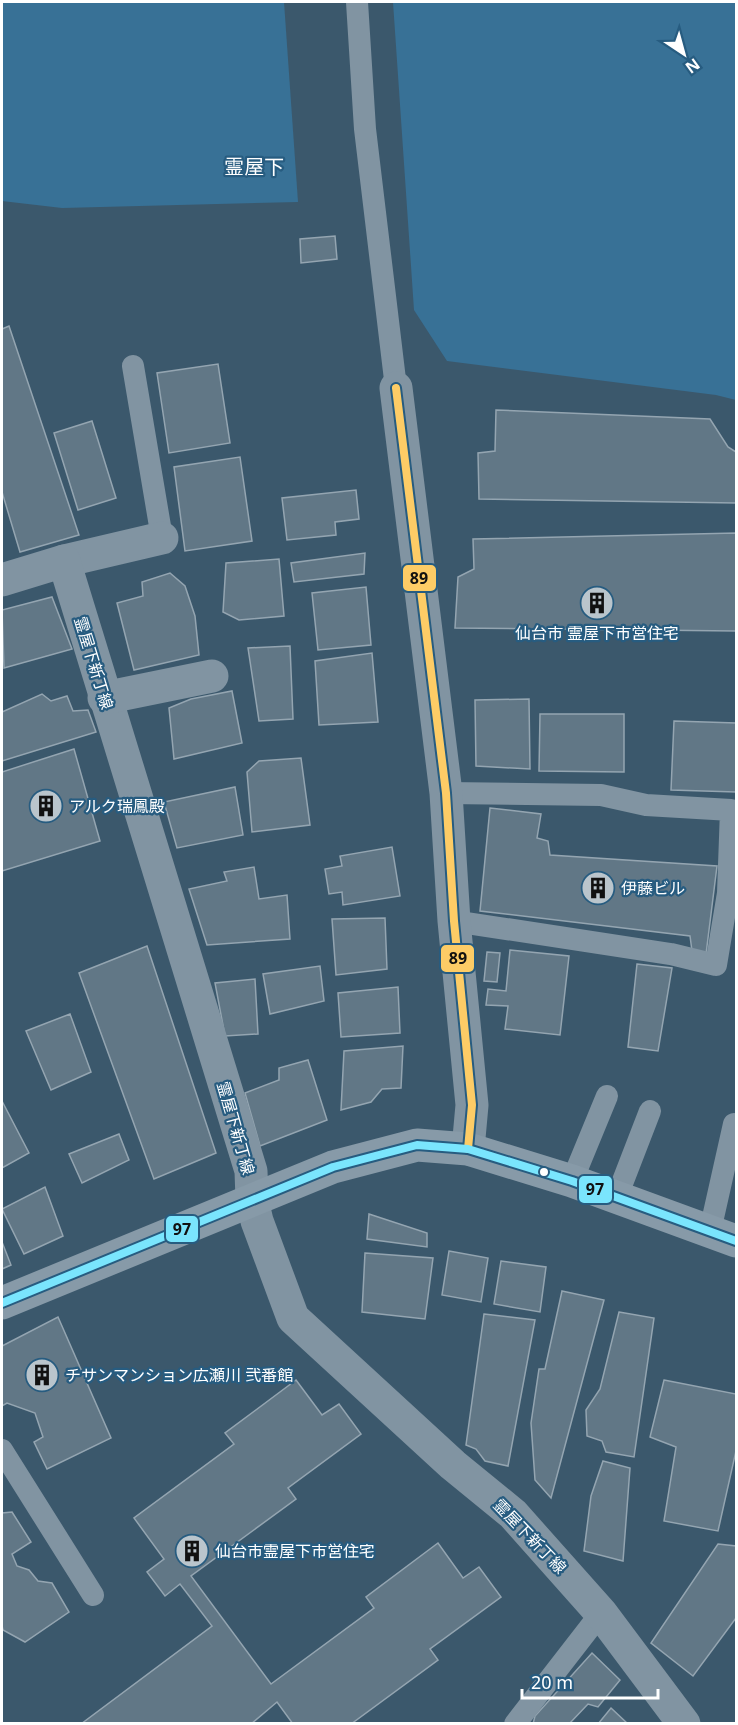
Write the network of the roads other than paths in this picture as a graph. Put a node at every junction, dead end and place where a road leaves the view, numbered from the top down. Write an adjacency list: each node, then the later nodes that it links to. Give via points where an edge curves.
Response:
1 (357, 2): 3 (lane, via 365,129)
2 (133, 366): 4 (lane)
3 (396, 388): 9 (street)
4 (162, 538): 5 (street)
5 (63, 561): 6 (street); 8 (street, 霊屋下新丁線)
6 (2, 580)
7 (212, 676): 8 (street)
8 (104, 698): 17 (street, 霊屋下新丁線, via 251,1171)
9 (446, 793): 10 (street); 10 (lane, via 601,795 646,805 731,810 728,893 716,965 672,954)
10 (454, 921): 14 (street, via 472,1105)
11 (606, 1096): 15 (lane)
12 (650, 1111): 16 (lane)
13 (734, 1124): 18 (lane)
14 (468, 1149): 15 (street); 17 (street, via 417,1145 333,1167)
15 (572, 1181): 16 (street)
16 (616, 1199): 18 (street)
17 (252, 1200): 19 (street); 22 (street, 霊屋下新丁線, via 293,1318 453,1465 513,1514)
18 (723, 1236)
19 (2, 1303)
20 (2, 1450): 21 (lane)
21 (93, 1595)
22 (601, 1613): 23 (lane); 24 (street, 霊屋下新丁線)
23 (515, 1724)
24 (684, 1724)

